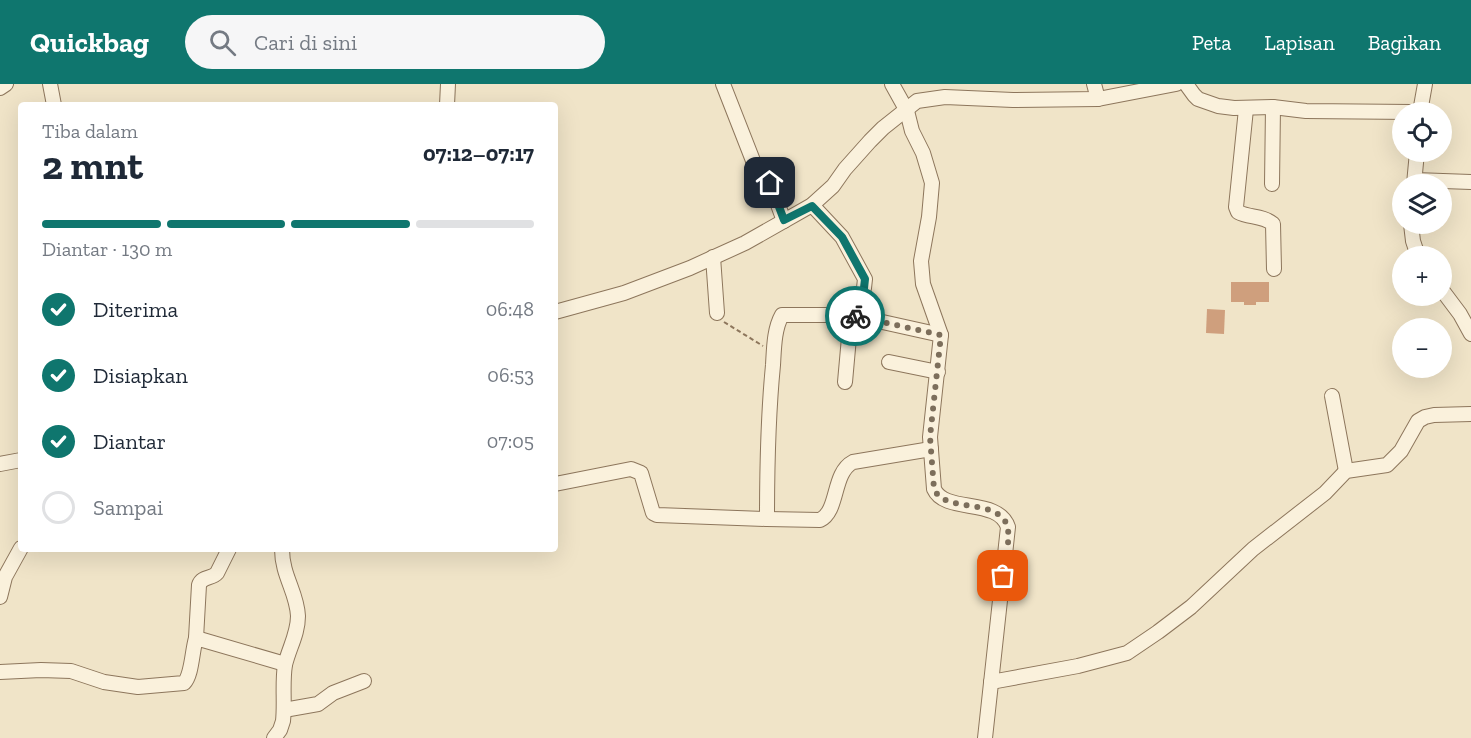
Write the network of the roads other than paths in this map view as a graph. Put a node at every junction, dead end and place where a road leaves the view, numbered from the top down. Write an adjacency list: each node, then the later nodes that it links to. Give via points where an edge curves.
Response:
1 (6, 84): 10 (street)
2 (50, 84): 12 (street)
3 (448, 84): 13 (street)
4 (723, 84): 23 (street, via 759,176 770,183)
5 (892, 84): 17 (street)
6 (1094, 84): 11 (street)
7 (1176, 84): 11 (street)
8 (1186, 84): 16 (street, via 1198,99)
9 (1425, 84): 14 (street)
10 (0, 88)
11 (1098, 99): 17 (street, via 945,97 918,101)
12 (53, 102)
13 (447, 102)
14 (1422, 102)
15 (1273, 107): 16 (street); 18 (street); 21 (street)
16 (1246, 109): 25 (street, via 1236,207 1242,215 1261,217 1273,224)
17 (907, 111): 22 (street, via 883,128); 31 (street, via 932,183 921,261 923,284)
18 (1392, 112)
19 (1452, 182): 20 (street)
20 (1471, 182)
21 (1272, 184)
22 (812, 206): 23 (street); 29 (street, via 842,237 865,279)
23 (784, 220): 24 (street)
24 (713, 257): 27 (street, via 624,293); 28 (street)
25 (1274, 269)
26 (1452, 303): 30 (street)
27 (558, 311)
28 (717, 313)
29 (851, 315): 31 (street); 34 (street); 42 (street, via 782,315 778,322 767,436)
30 (1471, 334)
31 (941, 335): 33 (street)
32 (889, 362): 33 (street)
33 (938, 372): 37 (street)
34 (845, 382)
35 (1332, 396): 40 (street)
36 (1471, 414): 40 (street, via 1425,417 1418,421 1401,451 1387,465)
37 (931, 449): 42 (street, via 848,464 828,513 820,520); 51 (street, via 936,494 944,500 996,513 1008,527)
38 (18, 461): 39 (street)
39 (0, 464)
40 (1346, 471): 51 (street, via 1325,494 1253,549 1191,607 1127,652)
41 (558, 483): 42 (street, via 636,470 657,515)
42 (767, 519)
43 (19, 552): 46 (street, via 5,577)
44 (227, 552): 47 (street, via 217,573 198,585)
45 (282, 552): 48 (street, via 298,620)
46 (0, 597)
47 (196, 638): 48 (street); 49 (street, via 189,678 184,683 138,687 104,682 71,671)
48 (285, 664): 52 (street)
49 (0, 672)
50 (364, 681): 52 (street, via 333,693 318,704)
51 (991, 682): 54 (street)
52 (284, 710): 53 (street)
53 (274, 738)
54 (985, 738)

